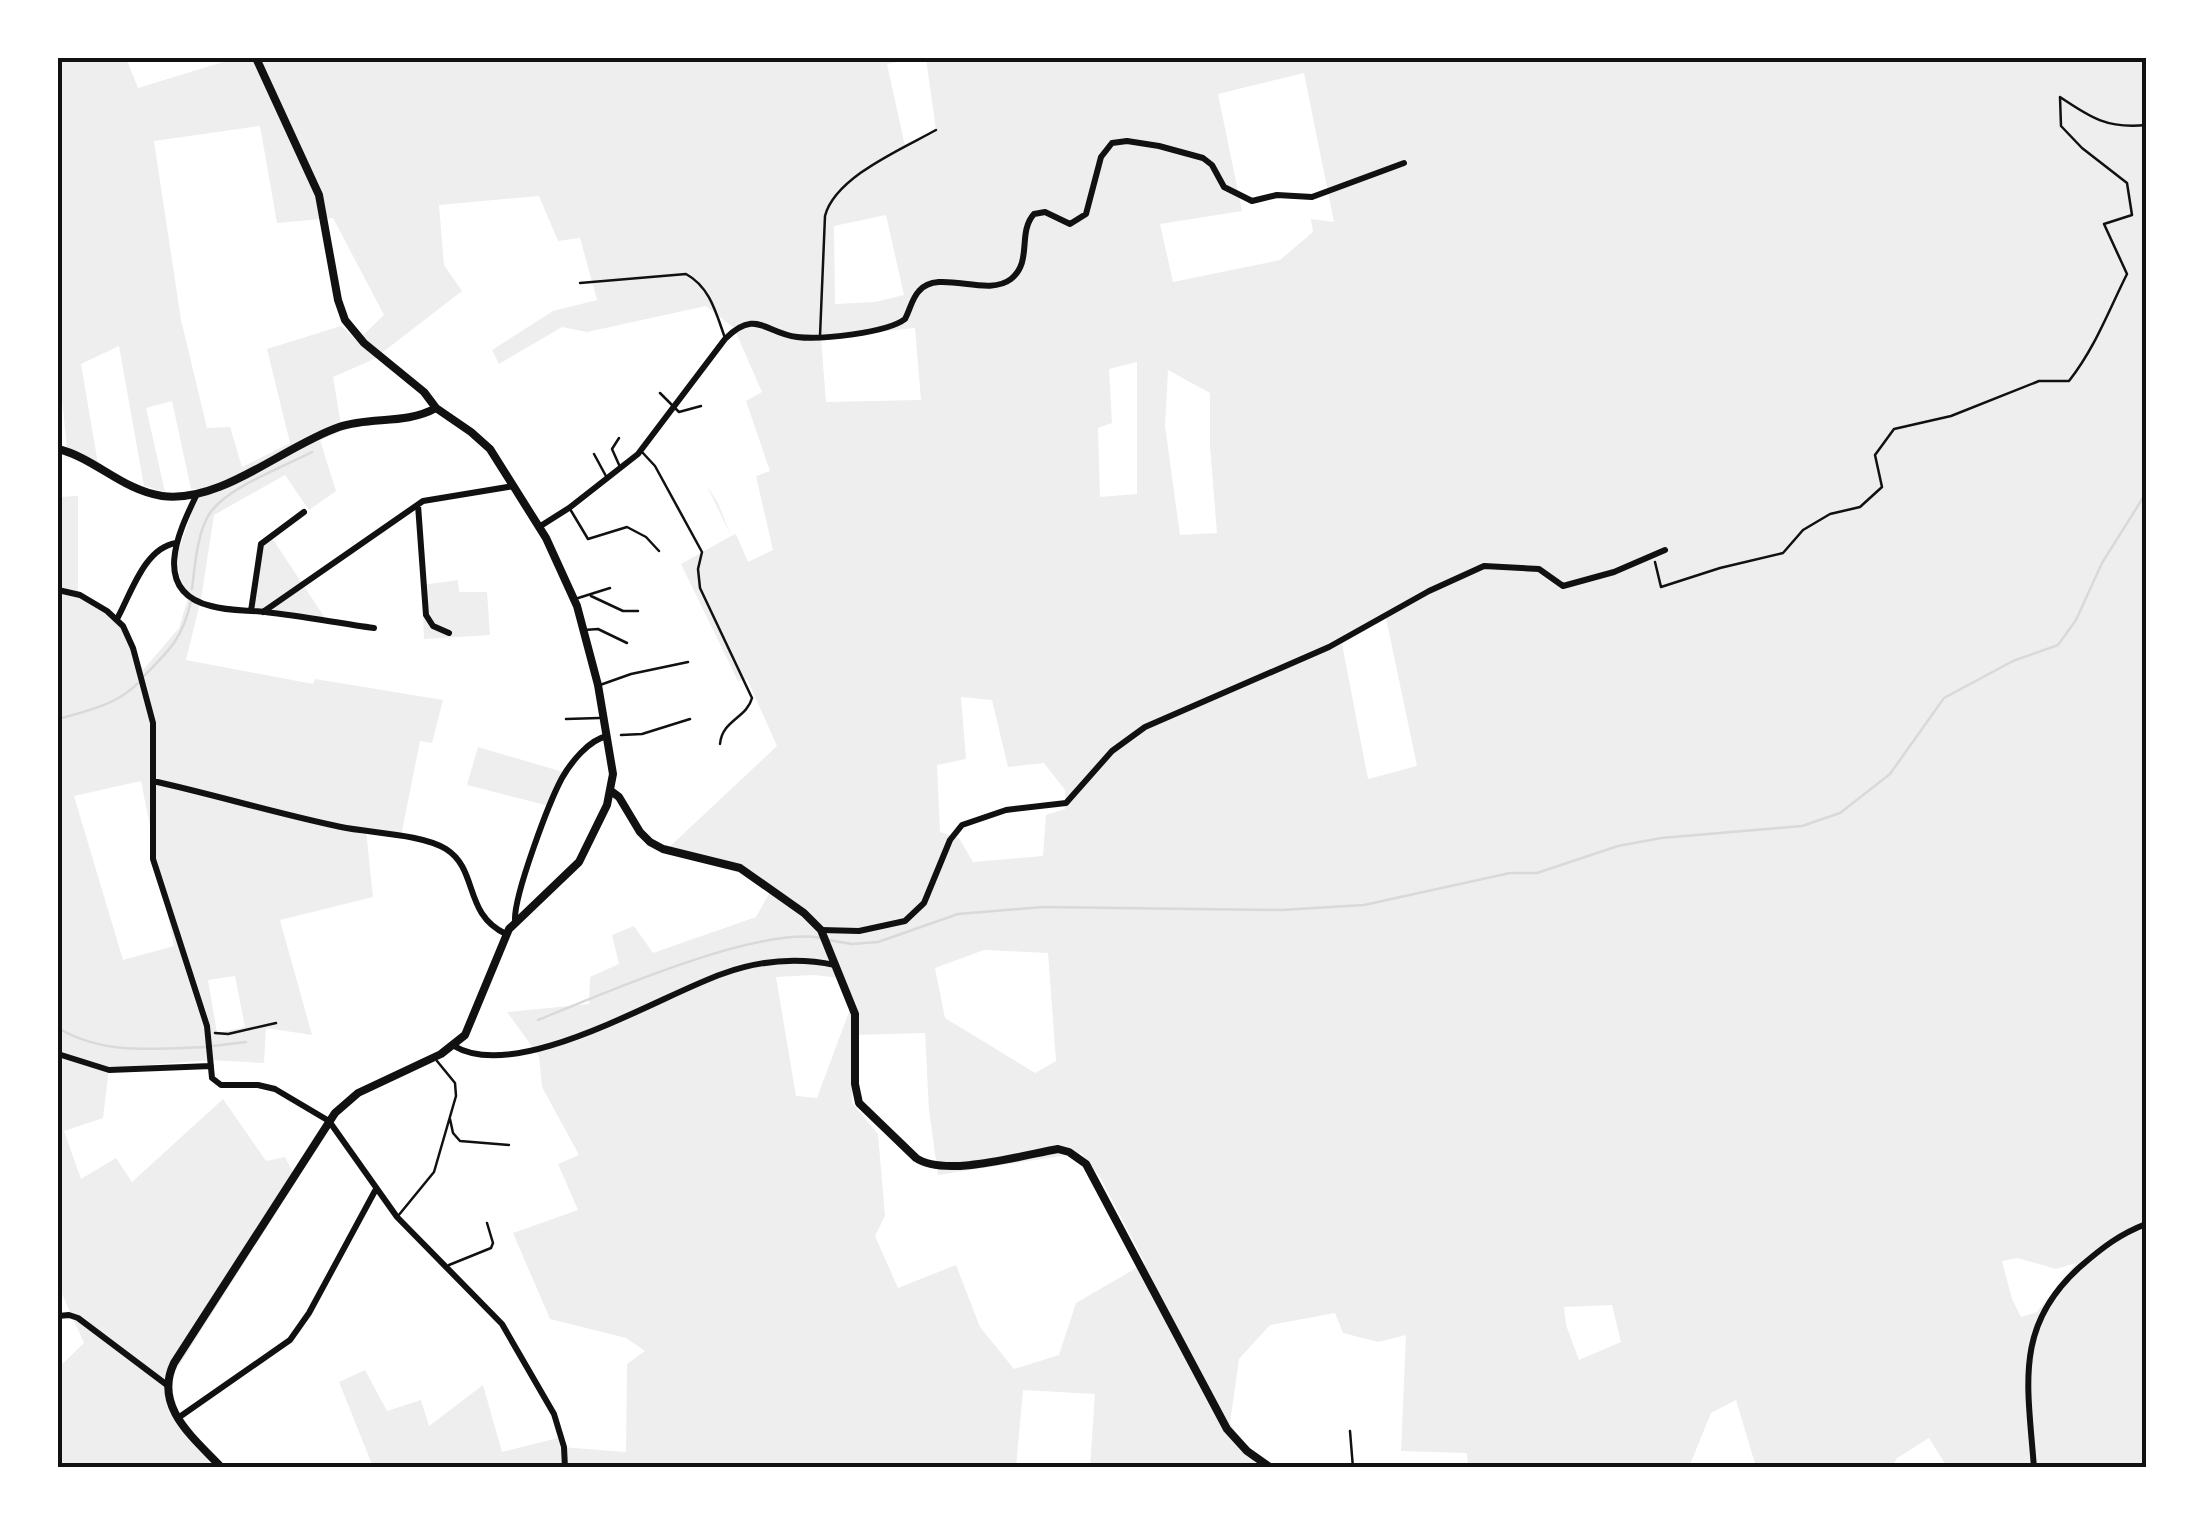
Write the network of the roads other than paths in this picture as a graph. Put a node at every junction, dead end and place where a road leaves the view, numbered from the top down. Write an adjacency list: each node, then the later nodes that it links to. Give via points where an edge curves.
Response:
1 (256, 58): 9 (street, via 319,194 346,320)
2 (936, 130): 5 (lane, via 854,178 831,201)
3 (1404, 163): 5 (street, via 1312,197 1252,201 1224,187 1203,158 1116,142 1100,158 1083,218 1065,224 1039,212 1028,220 1024,262 1007,282 932,283 920,290 900,324)
4 (580, 284): 6 (lane, via 686,274 711,300)
5 (820, 336): 6 (street, via 794,337 753,323)
6 (725, 339): 10 (street)
7 (660, 393): 10 (lane)
8 (700, 406): 10 (lane)
9 (436, 408): 17 (street, via 480,439); 18 (street, via 334,428)
10 (672, 408): 13 (street)
11 (620, 438): 15 (lane, via 612,450)
12 (58, 450): 18 (street, via 142,492)
13 (641, 451): 15 (street); 45 (lane, via 702,552 700,588 752,698 724,729)
14 (594, 454): 16 (lane)
15 (621, 469): 16 (street)
16 (607, 480): 20 (street)
17 (514, 486): 19 (street); 22 (street)
18 (196, 496): 23 (street)
19 (418, 504): 31 (street); 36 (street, via 426,615)
20 (570, 508): 22 (street); 24 (lane, via 588,539 627,527)
21 (304, 512): 30 (street, via 261,544)
22 (539, 527): 29 (street)
23 (176, 543): 30 (street, via 174,567 186,594 211,606); 33 (street, via 148,561)
24 (660, 550)
25 (1665, 550): 49 (street, via 1563,586 1539,569 1484,566 1328,647 1134,734 1066,803 1006,810 962,825 928,897 906,921)
26 (610, 588): 28 (lane)
27 (58, 590): 33 (street, via 88,598)
28 (591, 596): 29 (lane); 32 (lane)
29 (574, 599): 35 (street)
30 (251, 611): 31 (street)
31 (263, 612): 34 (street)
32 (638, 612)
33 (117, 619): 46 (street, via 129,636 153,724)
34 (374, 628)
35 (583, 630): 37 (lane, via 598,628); 39 (street)
36 (450, 633)
37 (627, 644)
38 (688, 662): 39 (lane)
39 (598, 686): 41 (street)
40 (566, 718): 41 (lane)
41 (605, 718): 44 (street)
42 (690, 719): 43 (lane)
43 (621, 735)
44 (610, 736): 47 (street); 48 (street, via 593,742 562,777 522,883)
45 (720, 744)
46 (153, 781): 50 (street, via 435,844 453,854 478,911); 55 (street, via 153,859 207,1026)
47 (612, 791): 48 (street, via 579,862); 49 (street, via 650,842 740,868)
48 (516, 920): 50 (street)
49 (822, 930): 51 (street)
50 (506, 934): 52 (street, via 474,1019)
51 (836, 965): 52 (street, via 780,959 723,973 600,1028 523,1052 472,1054); 70 (street, via 855,1014 856,1095 865,1110 916,1158 936,1167 1058,1149 1079,1157 1227,1430)
52 (454, 1046): 54 (street)
53 (58, 1054): 55 (street, via 108,1070)
54 (434, 1057): 56 (lane, via 454,1083); 57 (street, via 358,1093)
55 (211, 1066): 57 (street, via 218,1084 267,1086)
56 (450, 1118): 58 (lane, via 460,1141); 60 (lane, via 434,1172)
57 (329, 1121): 59 (street); 65 (street, via 174,1363)
58 (509, 1144)
59 (376, 1188): 60 (street); 66 (street, via 290,1340)
60 (398, 1217): 63 (street)
61 (487, 1222): 63 (lane, via 492,1246)
62 (2146, 1224): 72 (street, via 2113,1238 2060,1286 2040,1316 2027,1368)
63 (447, 1266): 69 (street, via 502,1324 530,1368 554,1414)
64 (58, 1316): 65 (street, via 78,1318)
65 (167, 1385): 66 (street)
66 (178, 1418): 68 (street)
67 (1350, 1431): 71 (lane)
68 (222, 1468)
69 (565, 1468)
70 (1271, 1468)
71 (1353, 1468)
72 (2034, 1468)

